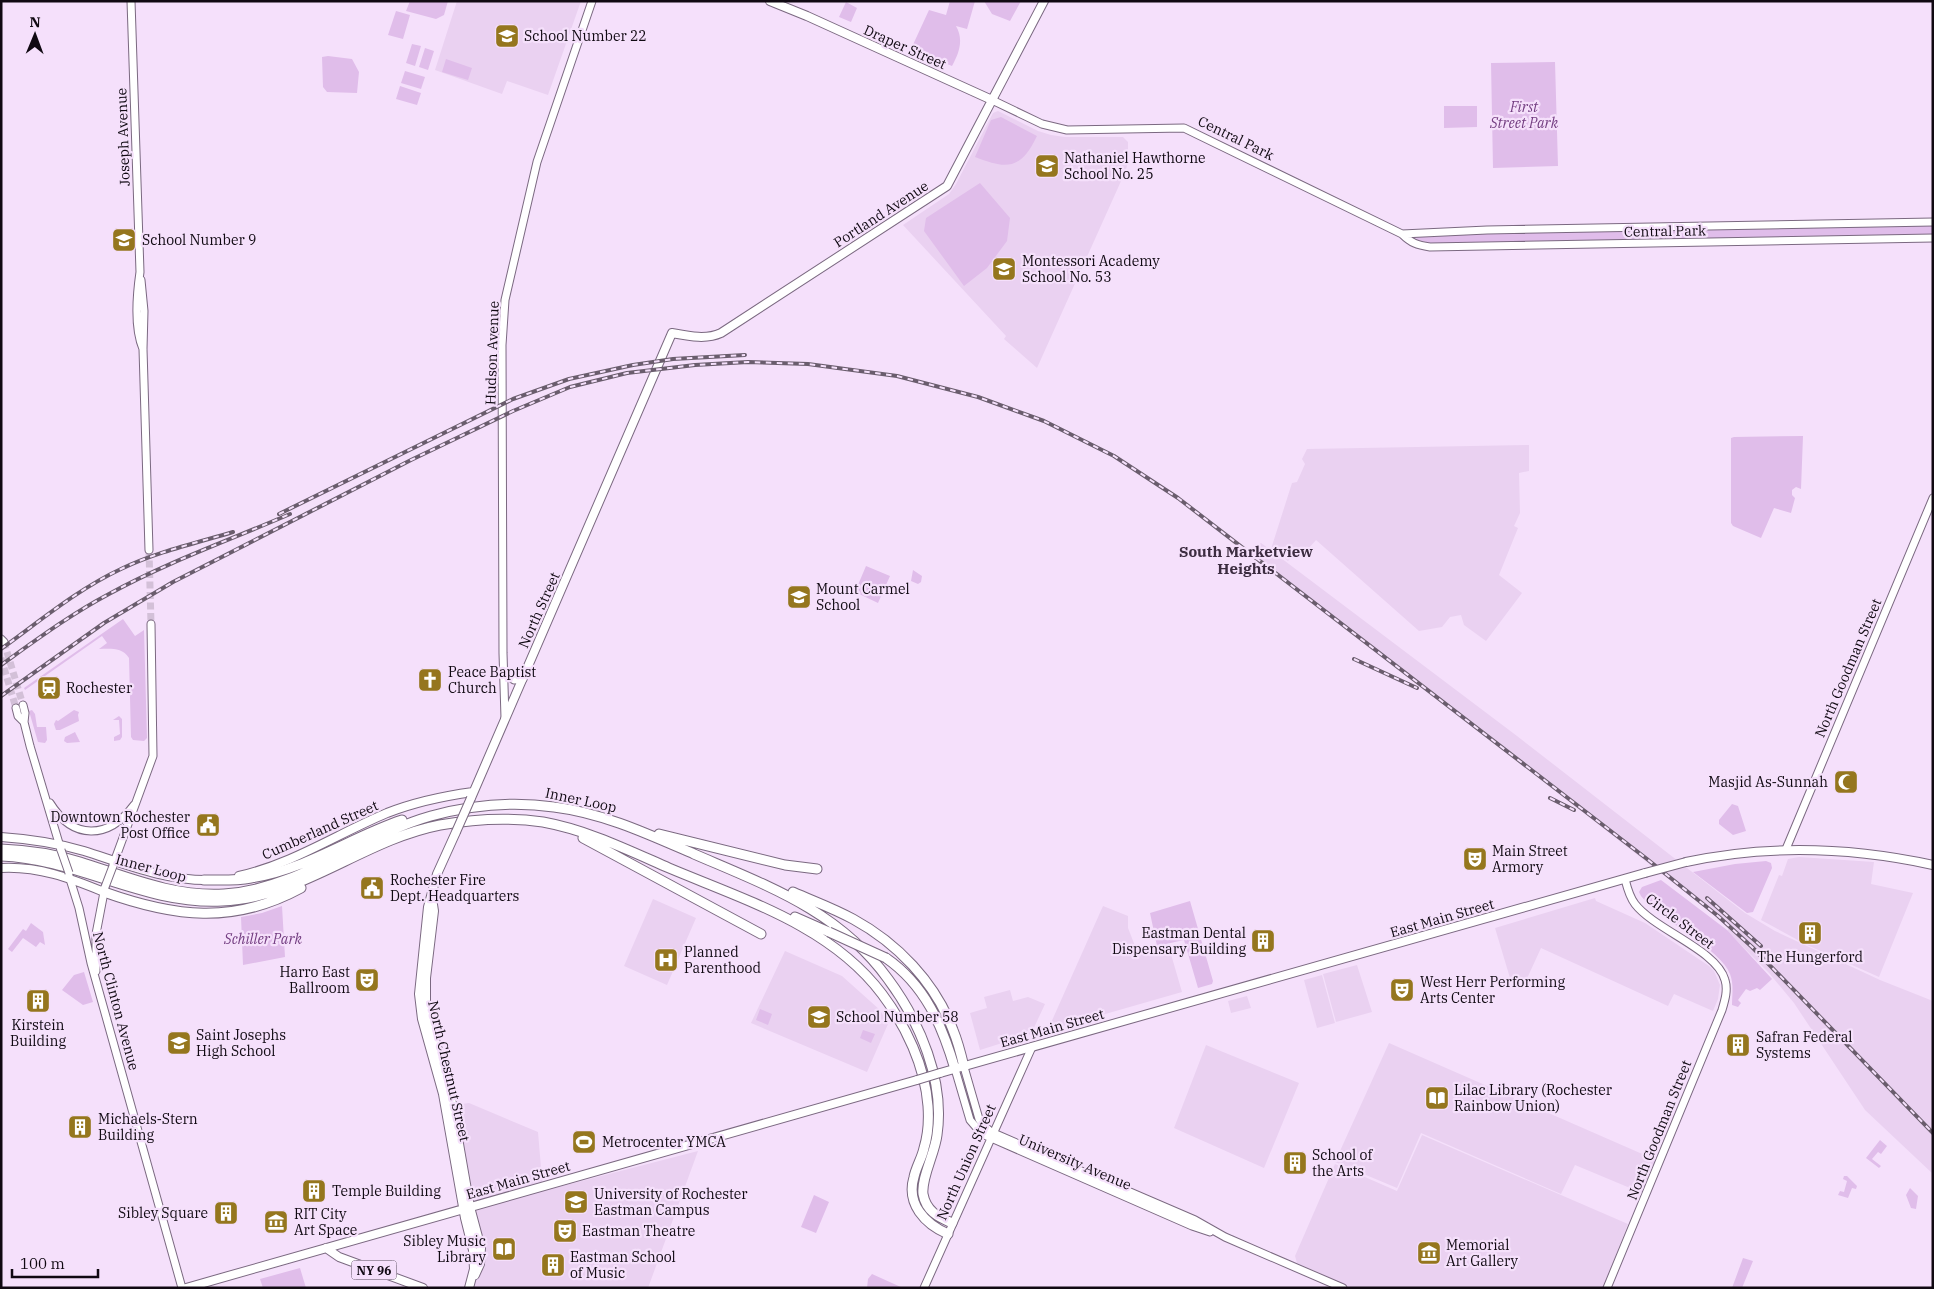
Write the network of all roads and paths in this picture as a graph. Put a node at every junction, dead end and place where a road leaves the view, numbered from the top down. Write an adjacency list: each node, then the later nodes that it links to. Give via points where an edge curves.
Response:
1 (131, 1): 11 (main road, Joseph Avenue, via 144,311)
2 (592, 1): 13 (main road, Hudson Avenue, via 537,162 505,300 502,345)
3 (770, 1): 5 (main road, Draper Street)
4 (1044, 1): 5 (main road, Portland Avenue)
5 (992, 100): 7 (main road, Central Park, via 1042,124 1067,130 1184,128); 9 (main road, Portland Avenue, via 947,186 721,333 696,337)
6 (1933, 222): 7 (main road, Central Park)
7 (1402, 234): 8 (main road, Central Park, via 1413,244 1430,247)
8 (1933, 238)
9 (672, 333): 14 (main road, North Street)
10 (1933, 498): 27 (main road, North Goodman Street)
11 (149, 550)
12 (151, 624): 19 (main road, via 153,756)
13 (504, 673): 14 (main road, via 514,680); 16 (main road, Hudson Avenue)
14 (523, 679): 16 (main road, North Street)
15 (19, 707): 17 (main road, North Clinton Avenue, via 25,713 24,722)
16 (505, 718): 18 (main road, North Street)
17 (44, 794): 19 (main road, via 67,823 91,831 106,829 119,822); 24 (main road, North Clinton Avenue)
18 (472, 795): 36 (main road, Cumberland Street, via 428,800 262,870); 39 (main road, North Street, bridge, via 436,878)
19 (139, 796): 30 (main road)
20 (469, 808): 22 (highway, Inner Loop, via 512,804 549,806); 25 (highway, Inner Loop, via 407,824 282,882 231,893 168,890 67,858); 36 (highway, via 398,821 273,874 238,880)
21 (525, 820): 26 (highway, Inner Loop, via 492,819 440,825); 38 (highway, Inner Loop, via 588,834); 40 (highway, via 587,840)
22 (616, 822): 29 (highway, Inner Loop); 33 (highway, via 785,865)
23 (1, 836): 24 (main road, Cumberland Street, via 50,842)
24 (61, 848): 30 (main road, Cumberland Street); 34 (main road, North Clinton Avenue, bridge)
25 (1, 849)
26 (370, 849): 28 (highway, Inner Loop, via 284,889 247,899 210,902 168,897 46,861); 37 (highway, via 286,895 232,912 167,911 144,906)
27 (1786, 849): 31 (main road, East Main Street, via 1872,854); 35 (main road, East Main Street, bridge, via 1686,862)
28 (1, 856)
29 (704, 858): 44 (highway, via 842,913 890,944 913,965 935,995 954,1030); 47 (highway, Inner Loop, via 819,913 860,946 894,988 924,1044 937,1096 938,1134 924,1179 924,1195 931,1211)
30 (114, 864): 36 (main road, Cumberland Street, via 163,876); 37 (main road, bridge)
31 (1933, 865)
32 (1, 868): 34 (main road, via 35,869)
33 (817, 869)
34 (69, 876): 37 (main road); 42 (main road, North Clinton Avenue)
35 (1625, 879): 41 (main road, Circle Street, via 1635,904 1648,917 1712,960); 43 (main road, East Main Street)
36 (204, 880)
37 (105, 889): 42 (main road, via 95,945)
38 (722, 890): 44 (highway, bridge, via 780,911 886,958 910,978 929,1002); 48 (highway, Inner Loop, via 790,920 831,945 866,976 892,1009 915,1054 928,1104 926,1142 912,1183 914,1201 924,1219)
39 (432, 898): 46 (main road, North Chestnut Street, via 434,910 426,1003 450,1092)
40 (761, 934)
41 (1725, 980): 55 (main road, North Goodman Street, via 1722,1010)
42 (99, 993): 50 (main road, North Clinton Avenue)
43 (1032, 1047): 44 (main road, East Main Street); 45 (main road, North Union Street)
44 (960, 1068): 45 (main road, University Avenue, via 972,1123 979,1132); 46 (main road, East Main Street, bridge)
45 (992, 1136): 47 (main road, North Union Street); 54 (main road, University Avenue, via 1192,1226)
46 (467, 1208): 49 (main road, East Main Street); 52 (main road, North Chestnut Street, via 481,1255 480,1267)
47 (952, 1223): 48 (main road, North Union Street)
48 (948, 1234): 53 (main road, North Union Street)
49 (326, 1248): 50 (main road, East Main Street); 51 (main road, NY 96, via 339,1257)
50 (184, 1288)
51 (424, 1288)
52 (469, 1288)
53 (924, 1288)
54 (1343, 1288)
55 (1607, 1288)

